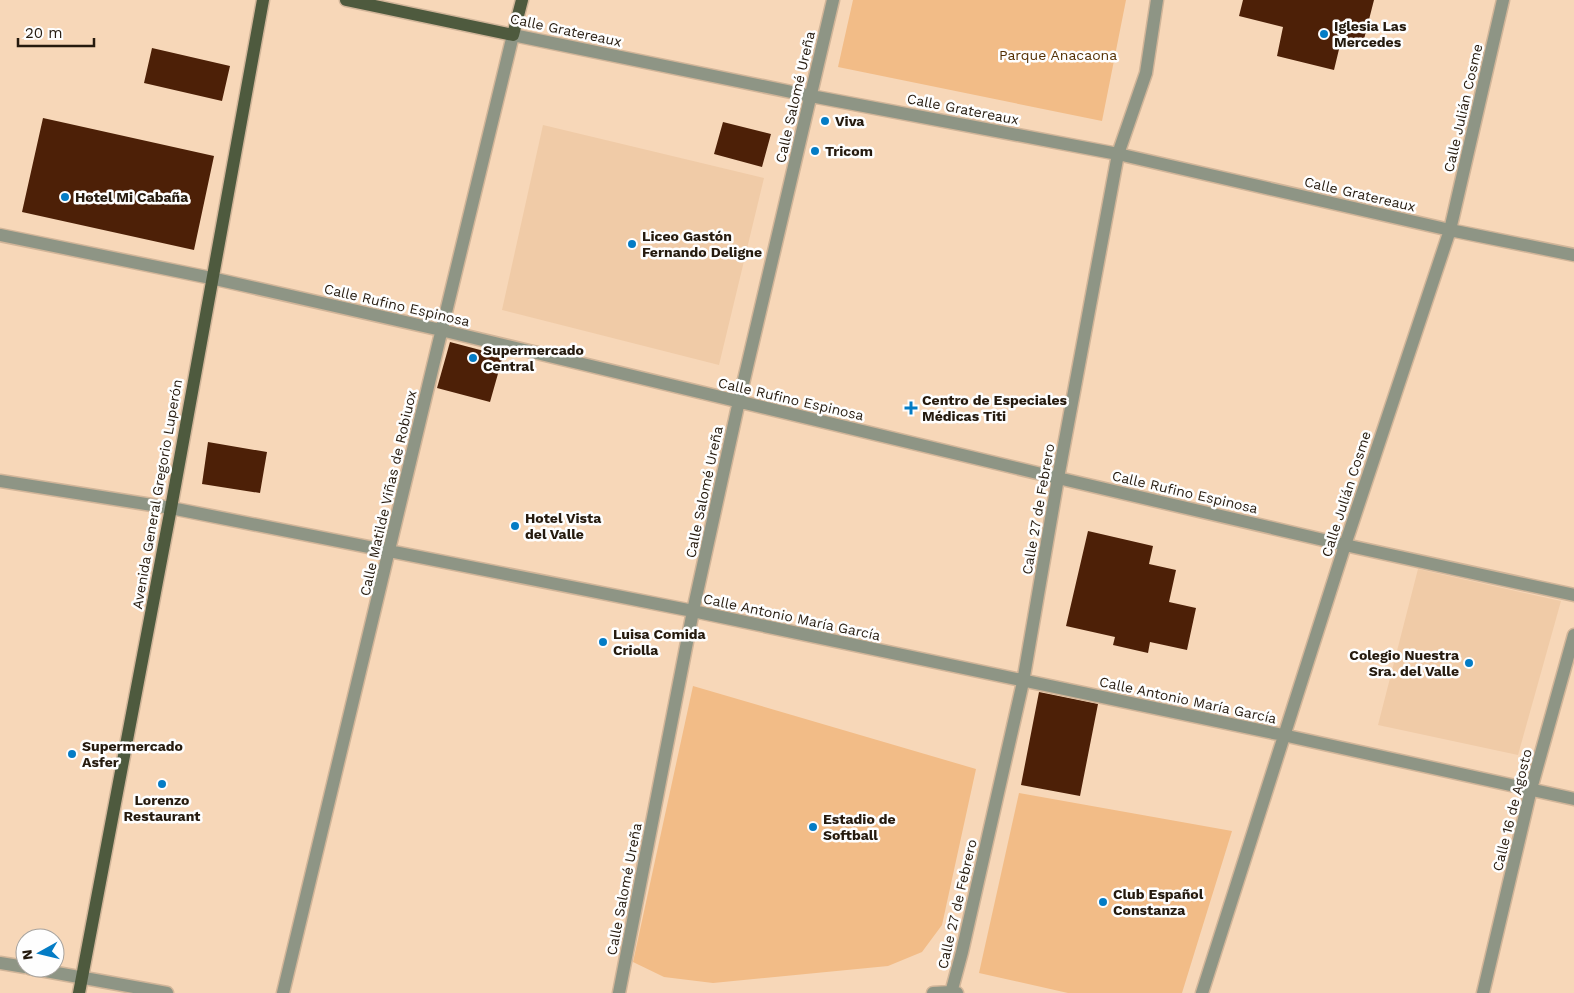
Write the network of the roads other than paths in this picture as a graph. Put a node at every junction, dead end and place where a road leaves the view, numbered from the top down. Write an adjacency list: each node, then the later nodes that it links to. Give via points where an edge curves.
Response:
1 (263, 0): 13 (main road, Avenida General Gregorio Luperón)
2 (346, 0): 7 (main road, Calle Gratereaux)
3 (522, 0): 7 (main road, Calle Matilde Viñas de Robiuox)
4 (833, 0): 8 (street, Calle Salomé Ureña)
5 (1158, 0): 9 (street, Calle 27 de Febrero, via 1146,73)
6 (1503, 0): 10 (street, Calle Julián Cosme)
7 (514, 35): 8 (street, Calle Gratereaux); 14 (street, Calle Matilde Viñas de Robiuox)
8 (811, 96): 9 (street, Calle Gratereaux); 15 (street, Calle Salomé Ureña)
9 (1118, 154): 10 (street, Calle Gratereaux); 16 (street, Calle 27 de Febrero)
10 (1450, 230): 12 (street, Calle Gratereaux); 19 (street, Calle Julián Cosme)
11 (0, 236): 13 (street, Calle Rufino Espinosa)
12 (1574, 255)
13 (211, 278): 14 (street, Calle Rufino Espinosa); 18 (main road, Avenida General Gregorio Luperón)
14 (441, 330): 15 (street, Calle Rufino Espinosa); 20 (street, Calle Matilde Viñas de Robiuox)
15 (739, 401): 16 (street, Calle Rufino Espinosa); 22 (street, Calle Salomé Ureña)
16 (1058, 478): 19 (street, Calle Rufino Espinosa); 24 (street, Calle 27 de Febrero)
17 (0, 481): 18 (street, Calle Antonio María García)
18 (171, 508): 20 (street, Calle Antonio María García); 31 (main road, Avenida General Gregorio Luperón)
19 (1345, 545): 21 (street, Calle Rufino Espinosa); 25 (street, Calle Julián Cosme)
20 (390, 553): 22 (street, Calle Antonio María García); 34 (street, Calle Matilde Viñas de Robiuox)
21 (1574, 595)
22 (693, 612): 24 (street, Calle Antonio María García); 35 (street, Calle Salomé Ureña)
23 (1574, 635): 26 (street, Calle 16 de Agosto)
24 (1023, 682): 25 (street, Calle Antonio María García); 37 (street, Calle 27 de Febrero)
25 (1284, 735): 26 (street, Calle Antonio María García); 38 (street, Calle Julián Cosme)
26 (1531, 790): 27 (street, Calle Antonio María García); 39 (street, Calle 16 de Agosto)
27 (1574, 799)
28 (0, 963): 29 (street)
29 (15, 966)
30 (65, 975): 31 (street)
31 (81, 978): 32 (main road, Avenida General Gregorio Luperón); 33 (street)
32 (79, 993)
33 (167, 993)
34 (283, 993)
35 (619, 993)
36 (933, 993): 37 (street)
37 (953, 993)
38 (1202, 993)
39 (1483, 993)

